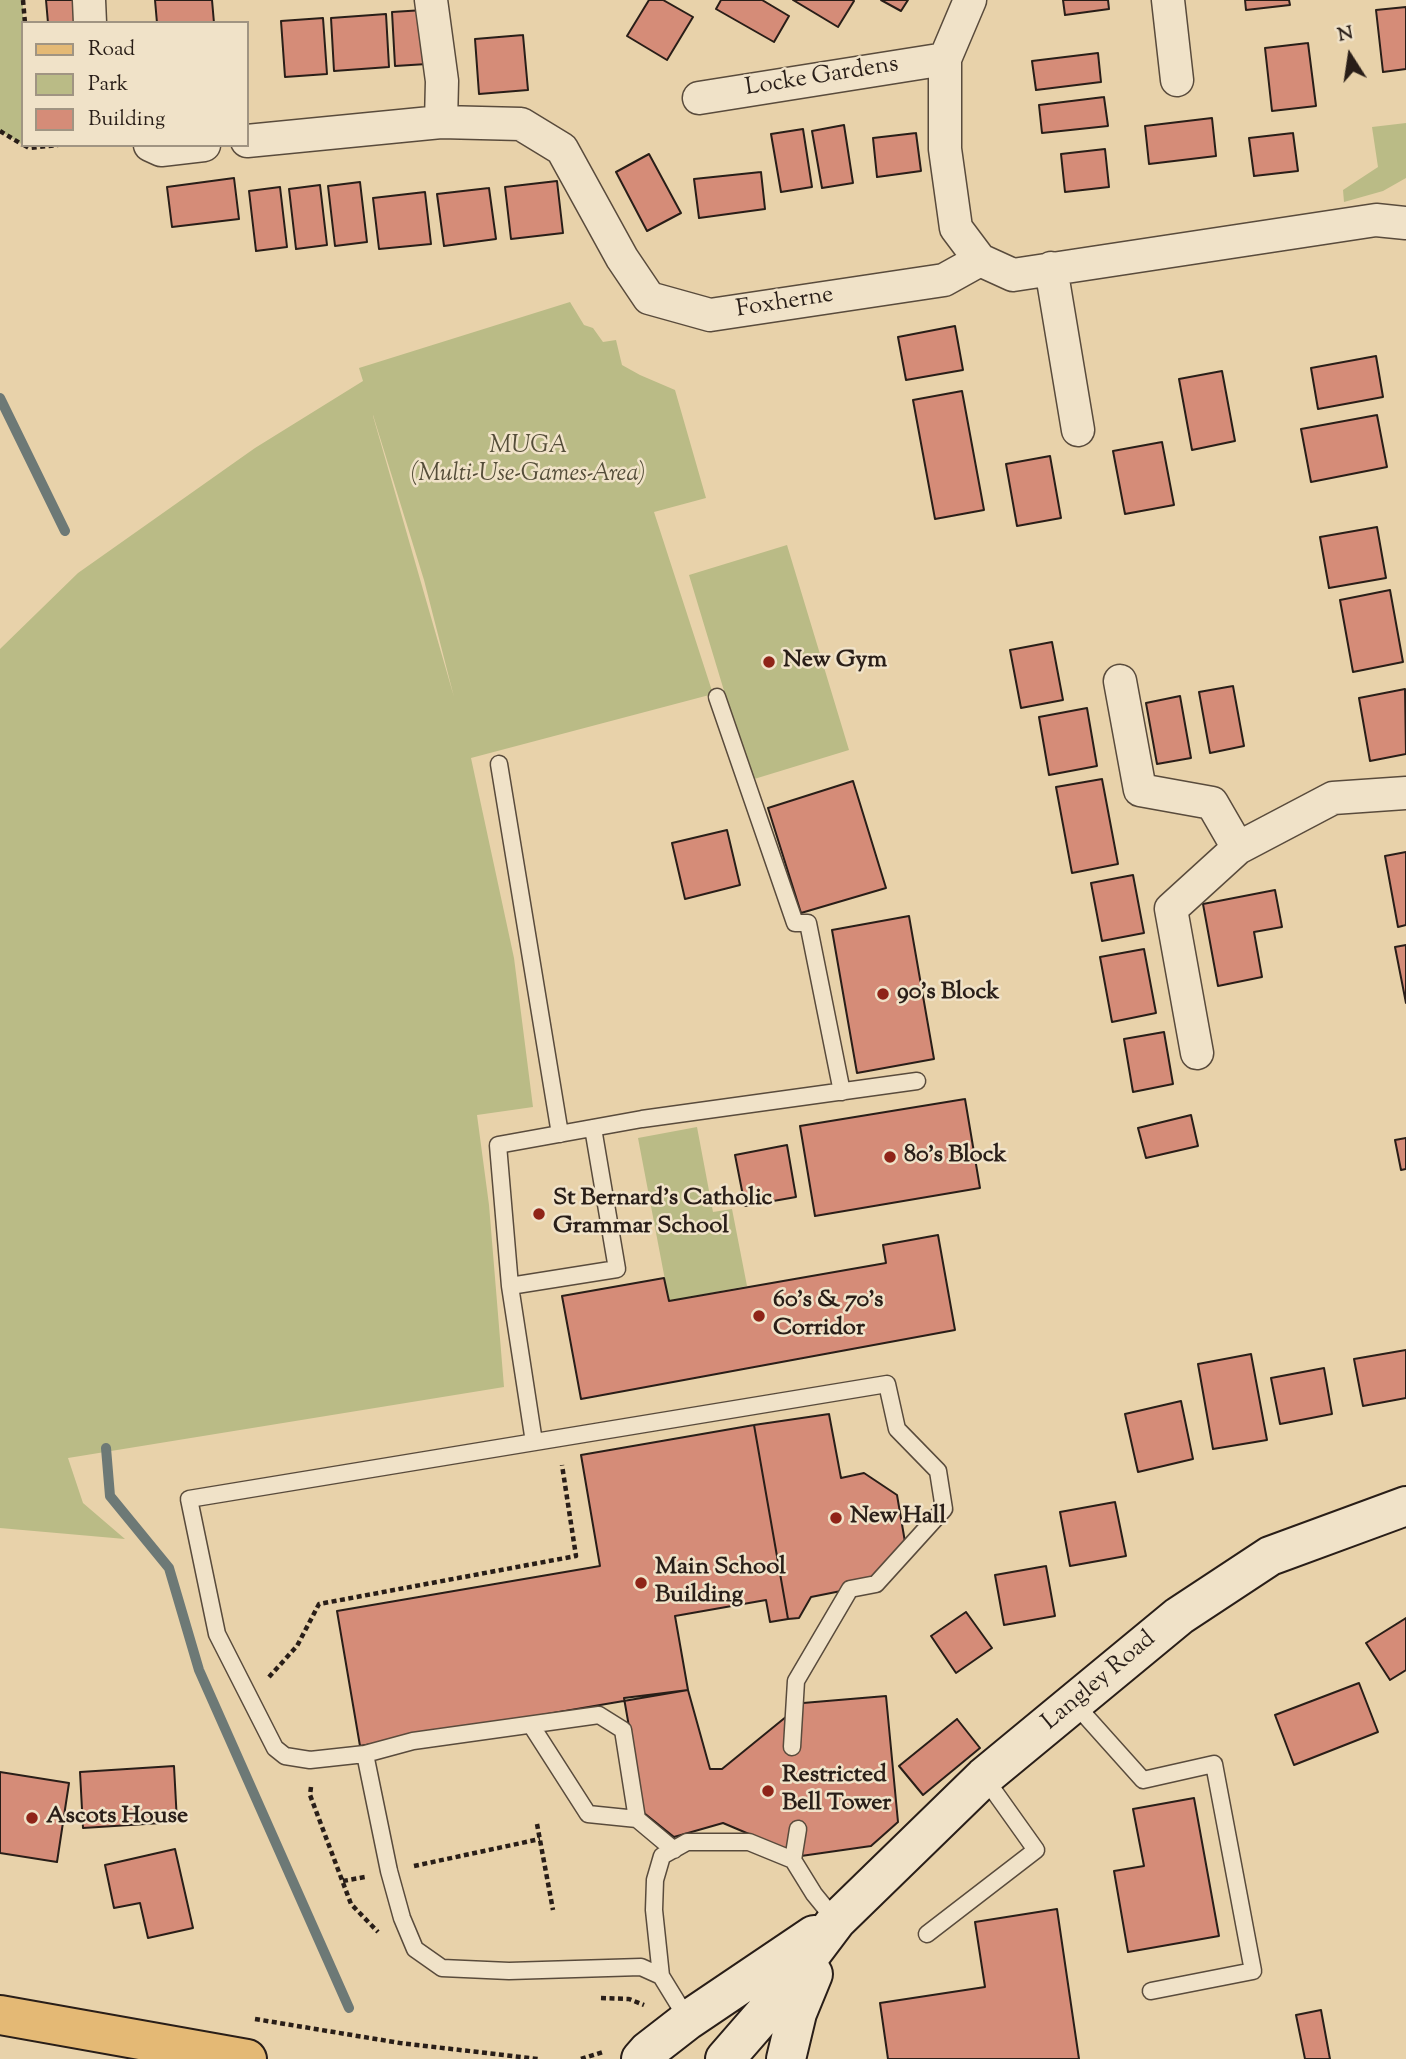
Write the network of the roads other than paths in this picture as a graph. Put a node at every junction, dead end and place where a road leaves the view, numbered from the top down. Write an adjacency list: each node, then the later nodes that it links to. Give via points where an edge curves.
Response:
1 (89, 0): 5 (street)
2 (432, 0): 9 (street, via 442,81)
3 (970, 0): 6 (street)
4 (1168, 0): 7 (street)
5 (90, 21)
6 (945, 58): 8 (street, Locke Gardens); 14 (street, via 944,149 956,228)
7 (1176, 80)
8 (699, 98)
9 (441, 122): 10 (street, Foxherne); 14 (street, Foxherne, via 521,124 562,149 649,298 710,315 944,280)
10 (248, 141)
11 (156, 147): 12 (street)
12 (182, 147)
13 (1406, 223): 15 (street, via 1376,220)
14 (980, 260): 15 (street, via 1013,275)
15 (1051, 268): 16 (street)
16 (1078, 430)
17 (1120, 681): 21 (street, via 1140,790 1212,803)
18 (717, 698): 24 (lane, via 795,923 808,923)
19 (499, 764): 26 (lane)
20 (1406, 793): 21 (street, via 1333,797)
21 (1238, 848): 22 (street, via 1171,909)
22 (1198, 1053)
23 (917, 1081): 24 (lane)
24 (842, 1092): 25 (lane)
25 (593, 1128): 26 (lane); 27 (lane, via 617,1269)
26 (559, 1135): 27 (lane, via 498,1145)
27 (510, 1286): 28 (lane)
28 (534, 1442): 32 (lane, via 887,1384 897,1429 938,1471 944,1509 876,1584 850,1589 796,1681); 33 (lane, via 189,1499 217,1634 275,1748 285,1756 310,1760)
29 (1406, 1506): 30 (street, Langley Road, via 1270,1556 1179,1616)
30 (1074, 1703): 34 (street, Langley Road); 42 (lane, via 1143,1780 1214,1764 1253,1972)
31 (531, 1725): 33 (lane, via 413,1741); 35 (lane, via 588,1814); 35 (lane, via 599,1715 623,1730)
32 (792, 1747)
33 (365, 1754): 41 (lane, via 389,1871 415,1949 442,1968 641,1967)
34 (984, 1777): 39 (street, Langley Road); 40 (lane, via 1036,1850)
35 (637, 1819): 37 (lane)
36 (798, 1829): 38 (lane)
37 (674, 1850): 38 (lane, via 687,1842 749,1843); 41 (lane, via 662,1856 655,1880)
38 (793, 1860): 39 (lane)
39 (836, 1921): 44 (street, Langley Road); 47 (street, Langley Road); 48 (street, Langley Road, via 797,2012)
40 (927, 1934)
41 (661, 1976): 44 (lane)
42 (1152, 1991)
43 (0, 2015): 45 (main road)
44 (688, 2020): 46 (street, Langley Road)
45 (247, 2059)
46 (641, 2059)
47 (725, 2059)
48 (786, 2059)

